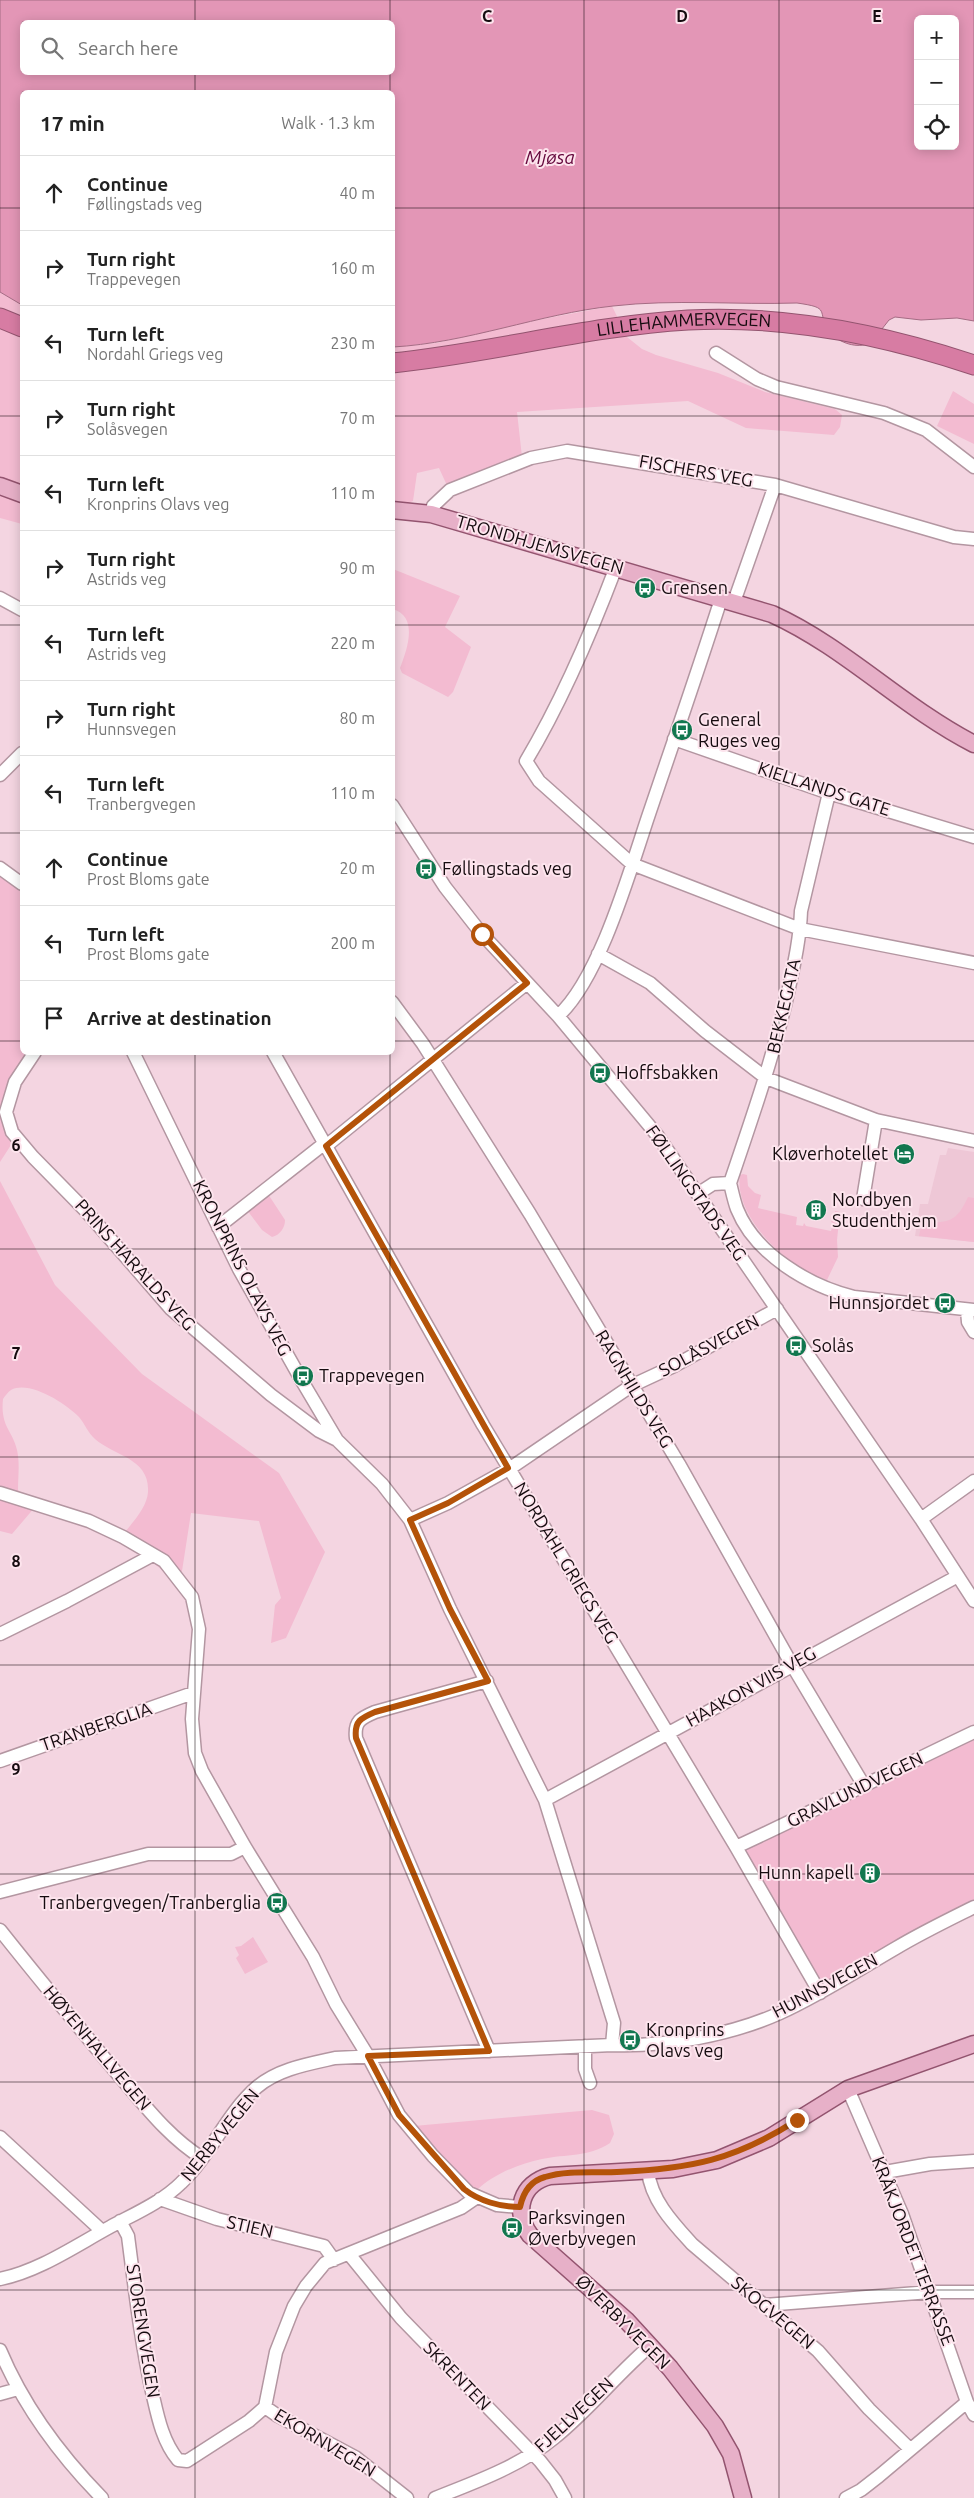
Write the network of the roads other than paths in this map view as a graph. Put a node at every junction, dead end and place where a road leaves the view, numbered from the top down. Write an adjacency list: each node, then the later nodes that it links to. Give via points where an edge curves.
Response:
1 (0, 318): 2 (highway)
2 (20, 326)
3 (716, 353): 6 (street, via 776,388 884,413 926,430)
4 (395, 363): 5 (highway, LILLEHAMMERVEGEN, via 649,324 734,320 808,325 892,340)
5 (974, 365)
6 (974, 467)
7 (775, 485): 11 (street, FISCHERS VEG, via 567,451 515,464 450,490 433,506); 12 (street, FISCHERS VEG); 15 (street)
8 (0, 486): 9 (main road)
9 (20, 493)
10 (395, 510): 11 (main road, TRONDHJEMSVEGEN)
11 (431, 514): 13 (main road, TRONDHJEMSVEGEN)
12 (974, 540)
13 (616, 567): 15 (main road, TRONDHJEMSVEGEN); 24 (street, via 567,681 526,761 539,781)
14 (0, 598): 16 (street)
15 (728, 600): 17 (street); 18 (main road, TRONDHJEMSVEGEN, via 772,614 805,630 912,706)
16 (20, 609)
17 (674, 740): 21 (street, KIELLANDS GATE); 24 (street)
18 (973, 741)
19 (20, 754): 20 (street)
20 (0, 774)
21 (829, 793): 23 (street, KIELLANDS GATE); 27 (street, BEKKEGATA, via 801,911)
22 (395, 809): 30 (street, FØLLINGSTADS VEG, via 462,908)
23 (974, 837)
24 (632, 864): 27 (street); 28 (street)
25 (0, 868): 26 (street)
26 (20, 883)
27 (800, 929): 29 (street); 37 (street, BEKKEGATA)
28 (598, 954): 32 (street, via 569,1005); 37 (street, via 650,983)
29 (974, 963)
30 (527, 983): 32 (street, FØLLINGSTADS VEG); 36 (street)
31 (395, 1006): 36 (street, RAGNHILDS VEG)
32 (558, 1016): 42 (street, FØLLINGSTADS VEG, via 620,1088)
33 (33, 1055): 49 (street, PRINS HARALDS VEG, via 15,1082 6,1112 12,1132 86,1210 171,1309 271,1395 319,1431)
34 (134, 1055): 44 (street, KRONPRINS OLAVS VEG)
35 (275, 1055): 40 (street, NORDAHL GRIEGS VEG)
36 (432, 1059): 40 (street); 48 (street, RAGNHILDS VEG, via 530,1214)
37 (766, 1078): 38 (street); 41 (street, BEKKEGATA)
38 (876, 1120): 39 (street); 43 (street)
39 (974, 1141)
40 (325, 1144): 44 (street); 50 (street, NORDAHL GRIEGS VEG)
41 (730, 1183): 42 (street, via 713,1184); 46 (street, via 746,1227 802,1278 854,1297)
42 (699, 1193): 45 (street, FØLLINGSTADS VEG)
43 (863, 1199)
44 (218, 1227): 49 (street, KRONPRINS OLAVS VEG, via 276,1336)
45 (777, 1308): 48 (street, SOLÅSVEGEN, via 674,1366); 53 (street, FØLLINGSTADS VEG)
46 (971, 1310): 47 (street, via 968,1322)
47 (974, 1332)
48 (631, 1386): 50 (street, SOLÅSVEGEN); 59 (street, RAGNHILDS VEG, via 679,1464)
49 (337, 1440): 54 (street, KRONPRINS OLAVS VEG, via 382,1484)
50 (508, 1468): 54 (street, SOLÅSVEGEN, via 448,1503); 63 (street, NORDAHL GRIEGS VEG)
51 (974, 1481): 53 (street)
52 (0, 1493): 55 (street, via 88,1521)
53 (921, 1519): 56 (street, FØLLINGSTADS VEG)
54 (410, 1520): 60 (street, KRONPRINS OLAVS VEG, via 450,1609)
55 (153, 1555): 58 (street); 61 (street, via 164,1561 192,1597 199,1629)
56 (958, 1576): 57 (street, FØLLINGSTADS VEG); 59 (street, HAAKON VIIS VEG)
57 (974, 1601)
58 (0, 1634)
59 (792, 1665): 63 (street, HAAKON VIIS VEG); 65 (street, RAGNHILDS VEG)
60 (488, 1681): 66 (street, KRONPRINS OLAVS VEG); 76 (street, via 375,1712 361,1718 355,1729 356,1738)
61 (192, 1693): 64 (street, TRANBERGLIA); 67 (street, via 195,1753)
62 (974, 1732): 65 (street, GRAVLUNDVEGEN)
63 (668, 1733): 66 (street, HAAKON VIIS VEG); 68 (street, NORDAHL GRIEGS VEG)
64 (0, 1761)
65 (863, 1784): 68 (street, GRAVLUNDVEGEN)
66 (545, 1800): 74 (street, KRONPRINS OLAVS VEG, via 614,2023)
67 (245, 1847): 69 (street, via 231,1854 148,1854); 77 (street, via 313,1956 336,2004)
68 (736, 1847): 72 (street, NORDAHL GRIEGS VEG)
69 (0, 1892)
70 (974, 1907): 72 (street, HUNNSVEGEN, via 898,1946)
71 (0, 1930): 81 (street, HØYENHALLVEGEN, via 144,2104 177,2141)
72 (820, 1993): 74 (street, HUNNSVEGEN, via 778,2014 719,2033 647,2046)
73 (974, 2044): 79 (main road)
74 (612, 2045): 75 (street, HUNNSVEGEN)
75 (585, 2046): 76 (street, HUNNSVEGEN); 78 (street, via 585,2069)
76 (489, 2051): 77 (street, HUNNSVEGEN)
77 (368, 2056): 81 (street, NERBYVEGEN, via 334,2058 295,2068 265,2082 241,2103); 85 (street, via 399,2115 464,2189)
78 (590, 2084)
79 (848, 2089): 83 (main road, via 769,2138 739,2152 696,2165); 84 (street, KRÅKJORDET TERRASSE)
80 (0, 2137): 89 (street)
81 (202, 2158): 86 (street, NERBYVEGEN, via 181,2184)
82 (974, 2161): 84 (street)
83 (648, 2171): 87 (main road, via 544,2177 529,2187); 95 (street, SKOGVEGEN, via 651,2190 675,2226 704,2255)
84 (885, 2172): 93 (street, KRÅKJORDET TERRASSE)
85 (477, 2197): 87 (street, via 497,2205); 90 (street, via 462,2208)
86 (160, 2199): 88 (street, NERBYVEGEN); 91 (street, STIEN, via 217,2219 324,2246)
87 (520, 2207): 96 (main road, ØVERBYVEGEN, via 521,2219 530,2235)
88 (120, 2221): 89 (street, NERBYVEGEN); 100 (street, STORENGVEGEN, via 133,2238 144,2359 166,2442 178,2460 188,2461)
89 (102, 2231): 92 (street, NERBYVEGEN, via 35,2266)
90 (349, 2254): 91 (street); 103 (street, SKRENTEN, via 401,2318)
91 (334, 2260): 100 (street, via 325,2263 294,2306 276,2352)
92 (0, 2279)
93 (930, 2292): 94 (street); 95 (street); 101 (street, KRÅKJORDET TERRASSE)
94 (974, 2292)
95 (765, 2305): 102 (street, SKOGVEGEN, via 818,2351 869,2409)
96 (651, 2345): 103 (street, FJELLVEGEN, via 555,2438); 108 (main road, ØVERBYVEGEN, via 715,2426 731,2454)
97 (0, 2350): 98 (street)
98 (18, 2388): 99 (street); 104 (street, via 60,2450)
99 (0, 2394)
100 (265, 2407): 105 (street, EKORNVEGEN, via 355,2457)
101 (972, 2411): 102 (street)
102 (910, 2449): 109 (street, via 861,2490)
103 (533, 2454): 106 (street, FJELLVEGEN); 107 (street, SKRENTEN)
104 (102, 2498)
105 (407, 2498)
106 (435, 2498)
107 (565, 2498)
108 (742, 2498)
109 (846, 2498)

